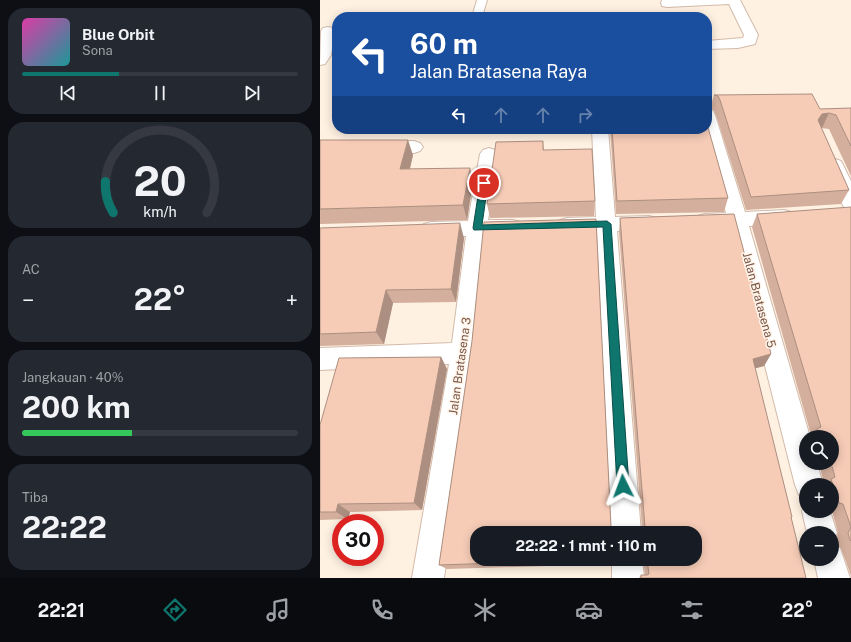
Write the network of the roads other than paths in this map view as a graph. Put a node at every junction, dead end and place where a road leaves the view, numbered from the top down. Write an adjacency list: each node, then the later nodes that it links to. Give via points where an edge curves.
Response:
1 (482, 0): 4 (lane)
2 (733, 0): 3 (street); 6 (street, via 751,35 750,41)
3 (667, 3)
4 (478, 12)
5 (328, 31): 7 (street, via 324,55)
6 (712, 45)
7 (320, 61)
8 (712, 132): 16 (street, Jalan Bratasena 5)
9 (600, 134): 17 (street)
10 (414, 147): 11 (street)
11 (320, 148)
12 (828, 149): 14 (street)
13 (489, 154): 18 (street, Jalan Bratasena 3)
14 (846, 209)
15 (806, 215): 16 (street)
16 (737, 220): 17 (street); 22 (street, Jalan Bratasena 5)
17 (607, 224): 18 (street); 23 (street)
18 (477, 228): 19 (street); 20 (street, Jalan Bratasena 3)
19 (414, 230)
20 (463, 352): 21 (street); 26 (street, Jalan Bratasena 3)
21 (320, 358)
22 (807, 478)
23 (626, 526)
24 (627, 566): 27 (street)
25 (831, 566): 28 (street)
26 (428, 578)
27 (628, 578)
28 (834, 578)

